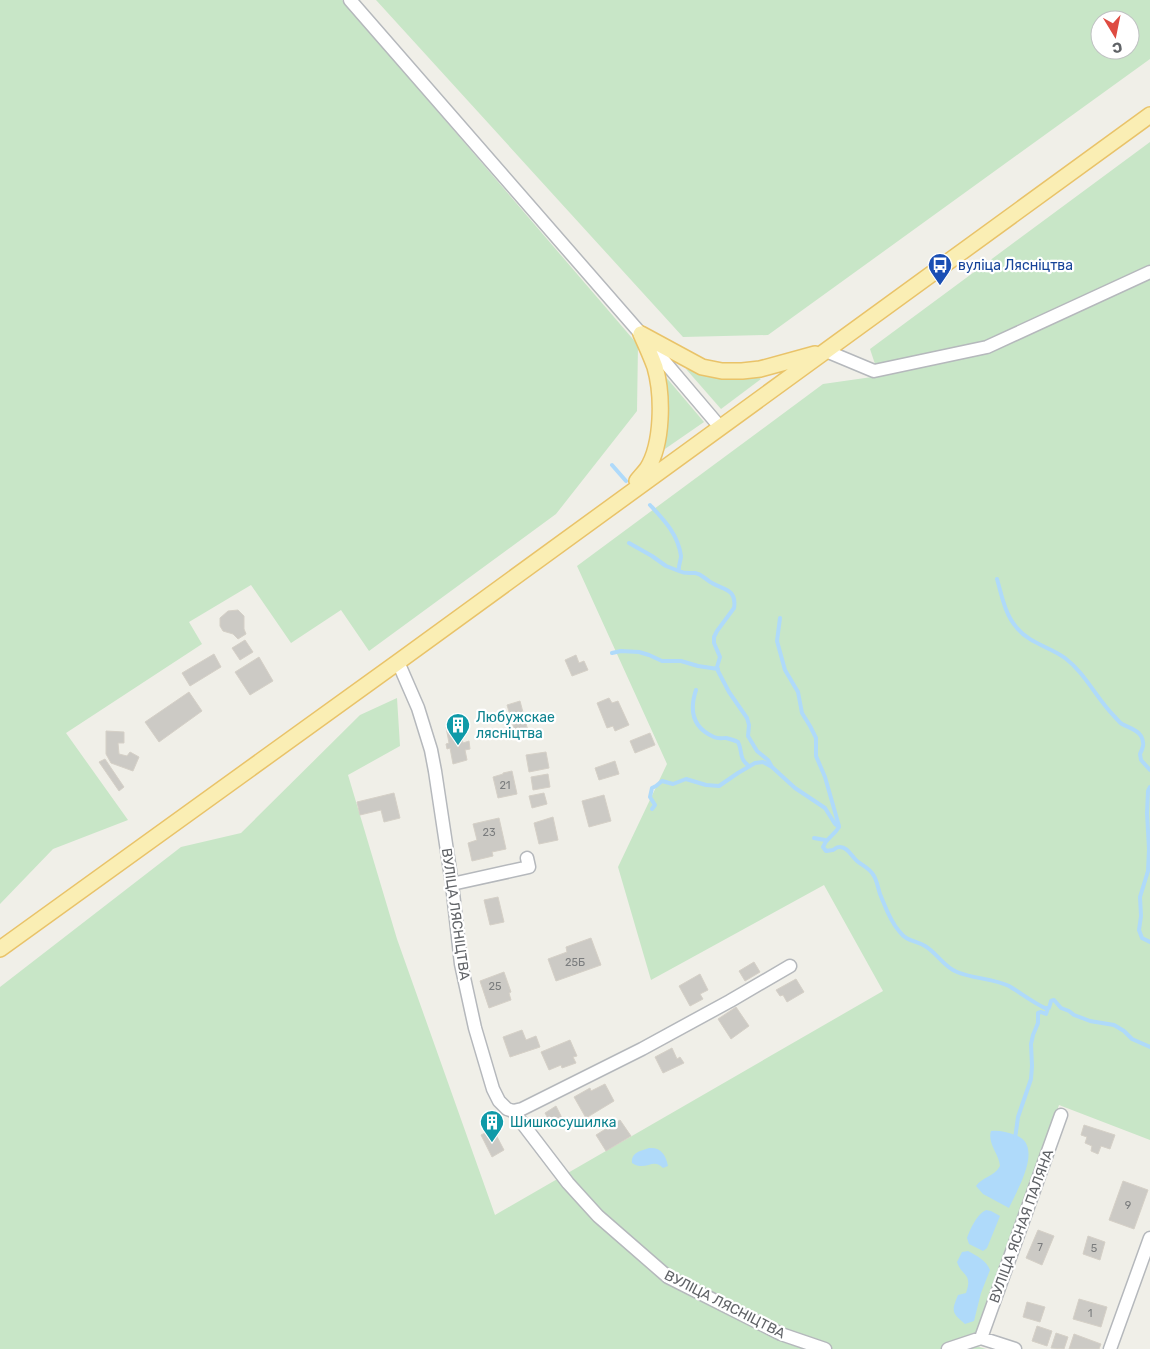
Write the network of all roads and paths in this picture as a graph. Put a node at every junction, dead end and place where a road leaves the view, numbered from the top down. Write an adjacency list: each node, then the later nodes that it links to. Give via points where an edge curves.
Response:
1 (350, 0): 4 (street)
2 (1150, 115): 5 (main road)
3 (1150, 272): 5 (street, via 987,347 874,370)
4 (641, 334): 5 (main road, via 702,367 722,371 760,368); 6 (street); 7 (main road, via 660,386 660,418 648,468)
5 (826, 351): 6 (main road)
6 (720, 427): 7 (main road)
7 (625, 496): 8 (main road)
8 (398, 662): 10 (street, ВУЛІЦА ЛЯСНІЦТВА, via 428,736); 11 (main road)
9 (527, 858): 10 (street, via 529,867)
10 (452, 884): 13 (street, ВУЛІЦА ЛЯСНІЦТВА, via 461,964 475,1028 493,1089 507,1110)
11 (0, 950)
12 (790, 966): 13 (street, via 642,1049)
13 (513, 1111): 17 (street, ВУЛІЦА ЛЯСНІЦТВА, via 568,1183 598,1216 668,1277 781,1334)
14 (1062, 1115): 16 (street, ВУЛІЦА ЯСНАЯ ПАЛЯНА)
15 (1150, 1238): 20 (street)
16 (981, 1338): 18 (street); 19 (street)
17 (825, 1349)
18 (948, 1349)
19 (1015, 1349)
20 (1110, 1349)

